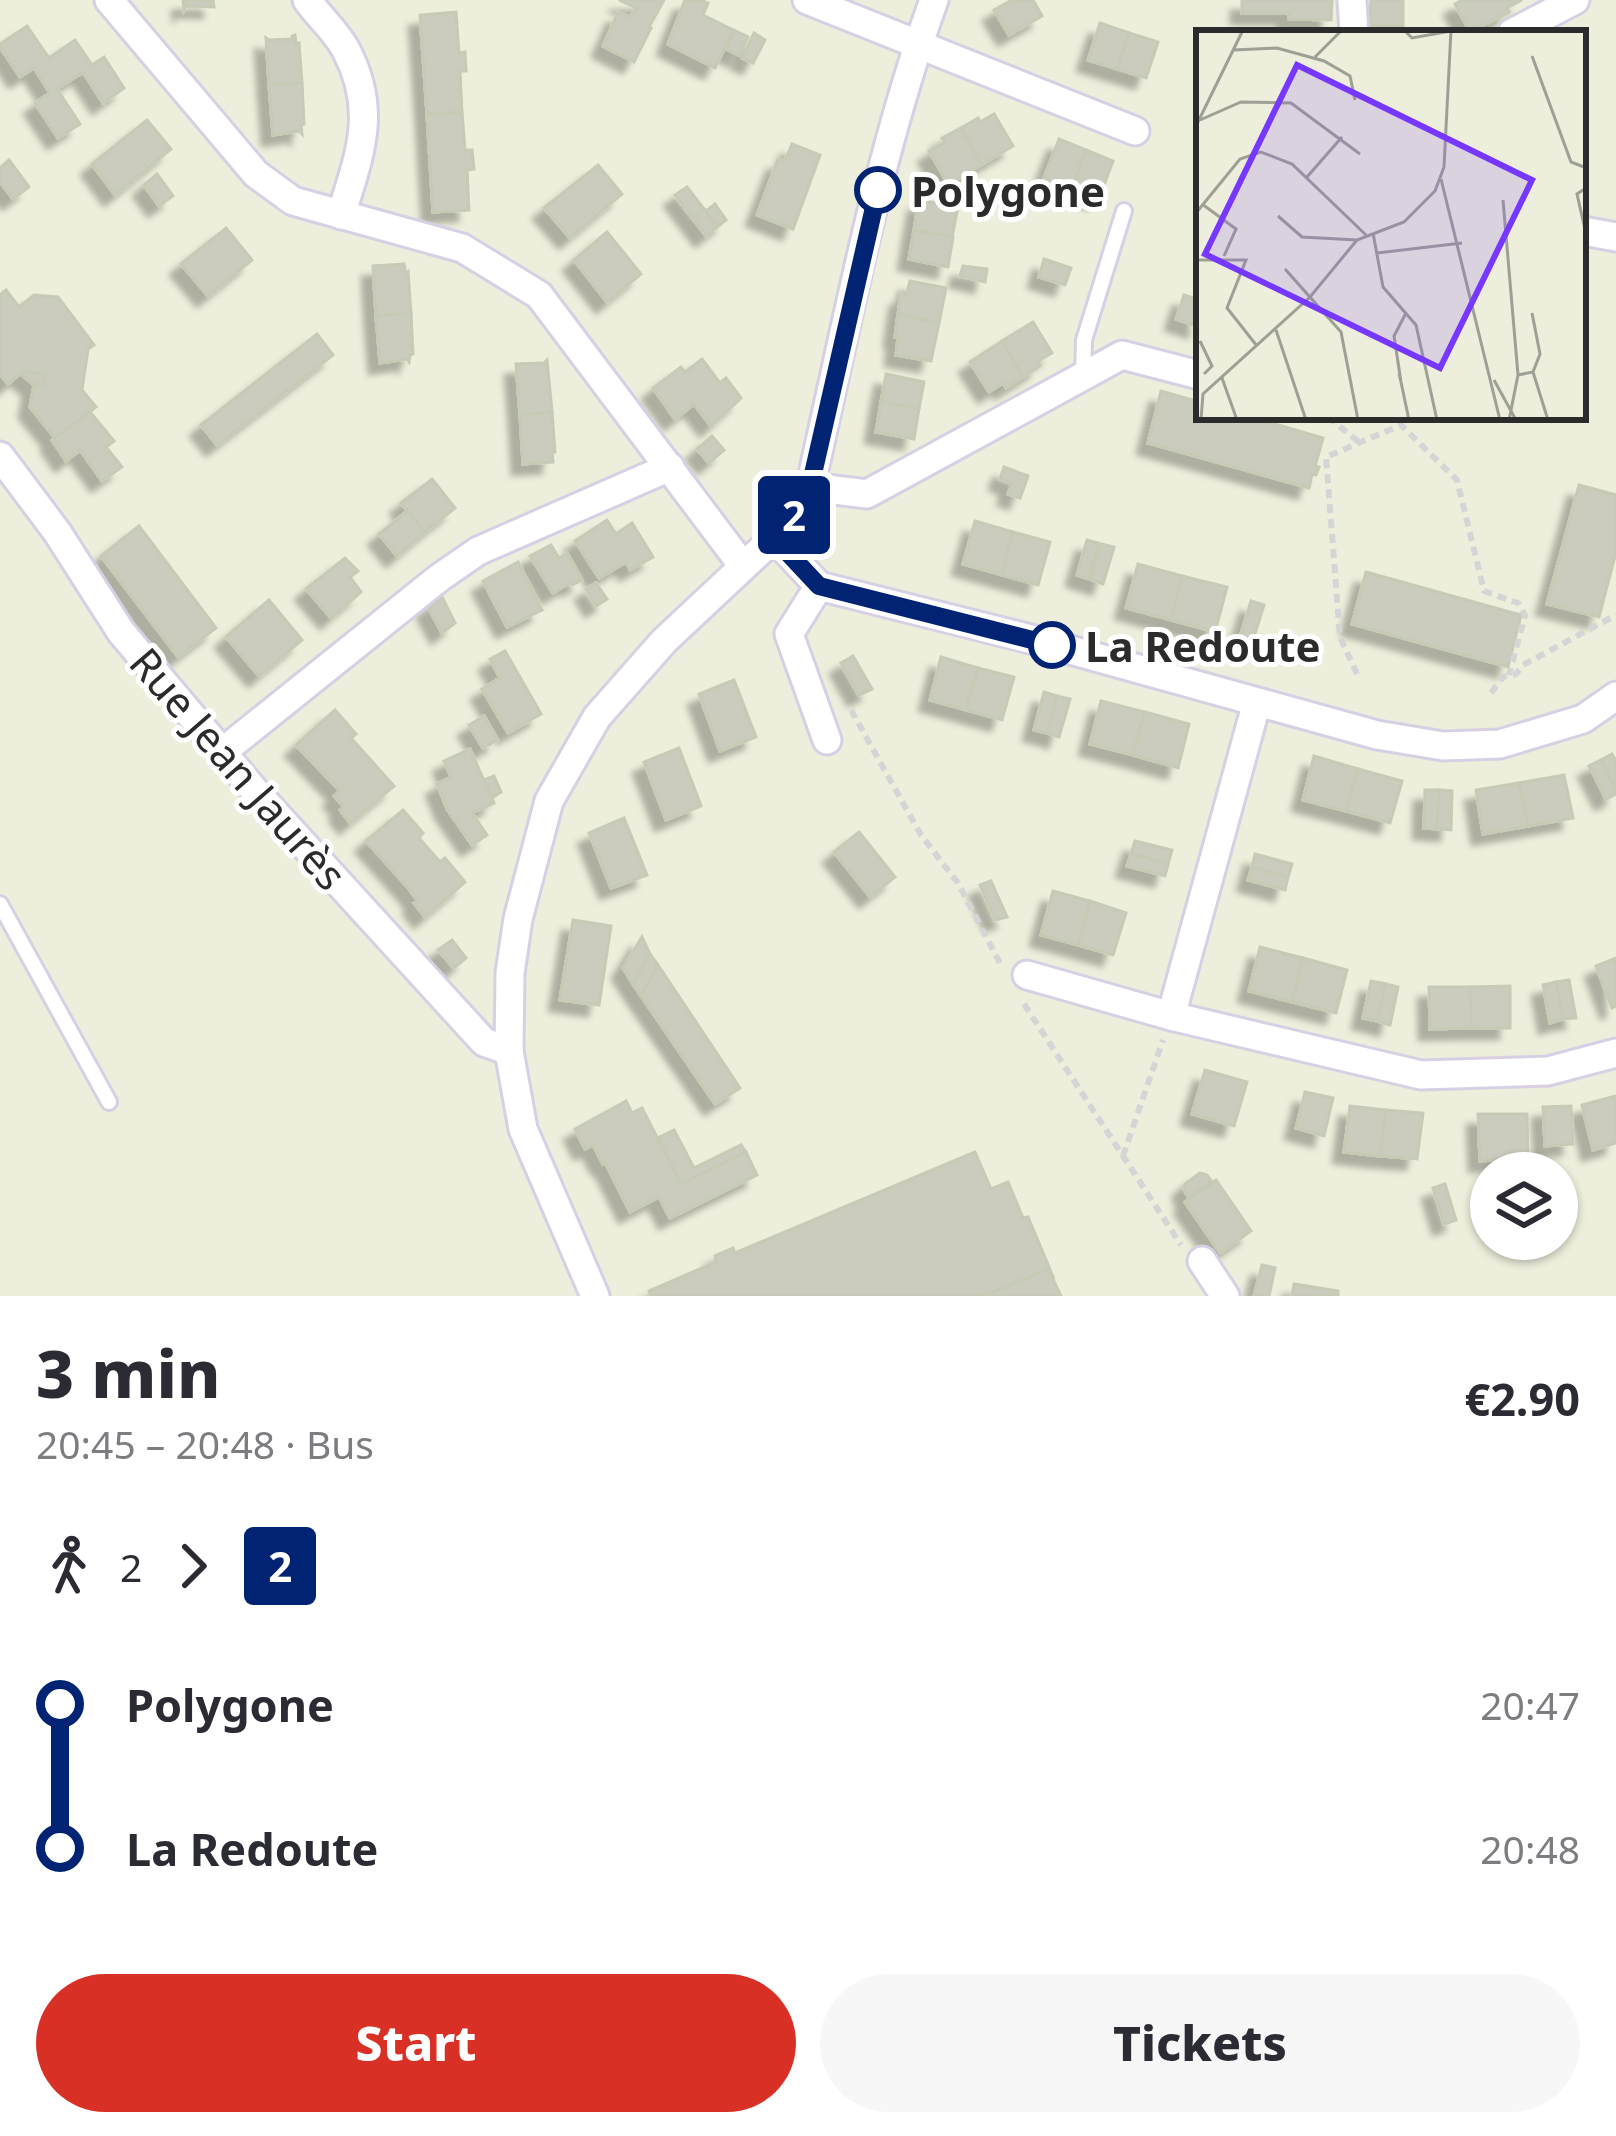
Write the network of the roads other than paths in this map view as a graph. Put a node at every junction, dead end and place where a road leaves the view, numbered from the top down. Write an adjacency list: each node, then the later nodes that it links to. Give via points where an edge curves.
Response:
1 (109, 0): 12 (street, via 256,174 293,201)
2 (307, 0): 12 (street, via 347,50 364,104 363,140)
3 (807, 0): 9 (street)
4 (934, 0): 9 (street)
5 (1352, 0): 7 (street)
6 (1575, 0): 8 (street)
7 (1354, 30)
8 (1518, 30)
9 (917, 45): 10 (street); 19 (street)
10 (1135, 131)
11 (1124, 211): 16 (lane, via 1084,340)
12 (341, 214): 18 (street, via 462,248 539,295)
13 (1586, 232): 14 (street)
14 (1616, 237)
15 (1196, 374): 16 (street, via 1122,355)
16 (1083, 376): 19 (street, via 867,494)
17 (0, 456): 26 (street, Rue Jean Jaurès, via 121,632)
18 (670, 467): 21 (street); 26 (street, via 478,551)
19 (810, 487): 20 (street)
20 (774, 538): 21 (street); 22 (street)
21 (743, 566): 30 (street, via 597,717 549,801 518,919)
22 (819, 586): 24 (street); 25 (street, via 789,634)
23 (1616, 696): 24 (street, via 1583,718 1500,743 1443,746)
24 (1257, 702): 29 (street)
25 (827, 740)
26 (221, 753): 30 (street, Rue Jean Jaurès, via 484,1042)
27 (0, 904): 32 (lane)
28 (1020, 987): 29 (street)
29 (1172, 1016): 31 (street, via 1421,1075 1548,1071)
30 (509, 1051): 34 (street, via 523,1129)
31 (1616, 1052)
32 (110, 1102)
33 (1202, 1261): 35 (street)
34 (595, 1296)
35 (1225, 1296)

